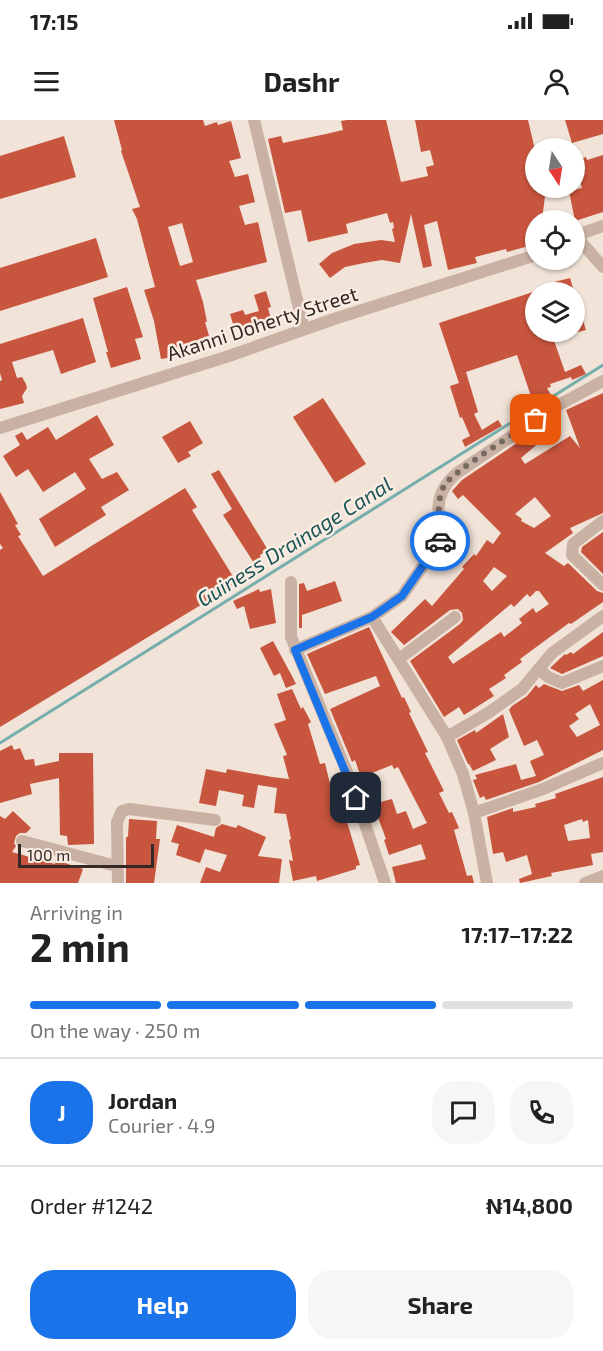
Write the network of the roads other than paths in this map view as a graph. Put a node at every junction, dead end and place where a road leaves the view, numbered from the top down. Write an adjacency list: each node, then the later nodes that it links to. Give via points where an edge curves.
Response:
1 (254, 120): 7 (street)
2 (603, 226): 3 (street)
3 (585, 232)
4 (585, 247): 6 (street)
5 (525, 259): 7 (street, Akanni Doherty Street)
6 (603, 267)
7 (304, 329): 9 (street, Akanni Doherty Street)
8 (603, 381): 14 (street, via 555,407 444,484 439,504 443,532 439,543 402,596)
9 (0, 428)
10 (603, 521): 12 (street, via 572,549 572,555)
11 (291, 582): 16 (street, via 291,638)
12 (603, 585)
13 (603, 616): 19 (street, via 552,653)
14 (372, 617): 16 (street); 17 (street)
15 (455, 617): 17 (street)
16 (295, 650): 28 (street, via 349,777)
17 (399, 659): 20 (street)
18 (603, 666): 19 (street, via 566,682 548,677)
19 (539, 669): 20 (street, via 522,688)
20 (447, 737): 22 (street)
21 (603, 764): 22 (street)
22 (474, 813): 29 (street)
23 (216, 820): 25 (street, via 122,811 117,822)
24 (22, 840): 25 (street)
25 (116, 866): 27 (street)
26 (603, 876): 30 (street)
27 (118, 883)
28 (385, 883)
29 (487, 883)
30 (585, 883)

